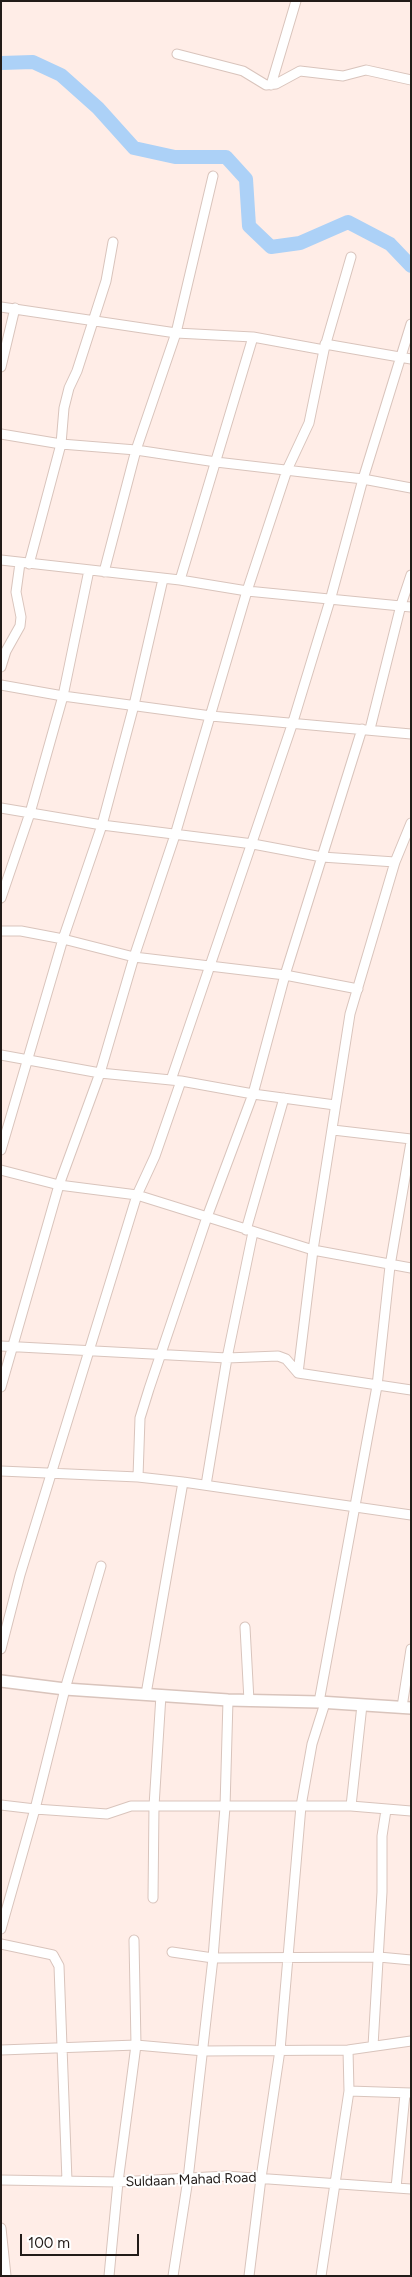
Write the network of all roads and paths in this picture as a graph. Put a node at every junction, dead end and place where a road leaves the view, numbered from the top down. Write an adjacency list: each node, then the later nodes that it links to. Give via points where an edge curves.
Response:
1 (296, 1): 4 (street)
2 (177, 54): 4 (street, via 244,71 260,83)
3 (411, 80): 4 (street, via 366,70 343,76 300,71)
4 (271, 85)
5 (213, 176): 12 (street)
6 (113, 242): 10 (street, via 106,281)
7 (351, 257): 14 (street)
8 (1, 306): 9 (street)
9 (15, 308): 10 (street); 17 (street)
10 (92, 320): 12 (street); 19 (street, via 68,395)
11 (411, 324): 15 (street)
12 (176, 333): 13 (street); 20 (street)
13 (253, 337): 14 (street); 21 (street)
14 (324, 347): 15 (street); 22 (street, via 310,424)
15 (401, 357): 16 (street); 23 (street)
16 (411, 359)
17 (1, 367)
18 (1, 434): 19 (street)
19 (61, 444): 20 (street); 26 (street)
20 (136, 450): 21 (street); 28 (street)
21 (216, 462): 22 (street); 31 (street)
22 (287, 470): 23 (street); 32 (street)
23 (363, 479): 24 (street); 33 (street)
24 (411, 488)
25 (1, 560): 26 (street)
26 (24, 563): 27 (street); 36 (street, via 16,592 20,626)
27 (88, 570): 28 (street); 38 (street)
28 (104, 572): 30 (street)
29 (411, 575): 34 (street)
30 (163, 579): 31 (street); 39 (street)
31 (180, 580): 32 (street)
32 (247, 591): 33 (street); 40 (street)
33 (330, 598): 34 (street); 41 (street)
34 (401, 605): 35 (street); 42 (street)
35 (411, 607)
36 (1, 667)
37 (1, 685): 38 (street)
38 (62, 696): 39 (street); 45 (street)
39 (134, 706): 40 (street); 47 (street)
40 (211, 716): 41 (street); 48 (street)
41 (292, 725): 42 (street); 50 (street)
42 (366, 729): 43 (street); 51 (street)
43 (411, 734)
44 (1, 808): 45 (street)
45 (30, 813): 47 (street); 53 (street)
46 (411, 823): 49 (street)
47 (102, 825): 48 (street); 55 (street)
48 (175, 835): 50 (street); 56 (street)
49 (407, 843): 52 (street)
50 (253, 844): 51 (street); 57 (street)
51 (322, 857): 52 (street); 58 (street)
52 (395, 862): 59 (street)
53 (1, 898)
54 (1, 931): 55 (street)
55 (63, 939): 56 (street); 61 (street)
56 (134, 957): 57 (street); 62 (street)
57 (210, 965): 58 (street); 63 (street)
58 (285, 975): 59 (street); 64 (street)
59 (358, 989): 66 (street, via 350,1014)
60 (1, 1056): 61 (street)
61 (27, 1061): 62 (street); 69 (street)
62 (100, 1073): 63 (street); 71 (street)
63 (176, 1081): 64 (street); 72 (street, via 155,1156)
64 (253, 1094): 65 (street); 73 (street)
65 (284, 1098): 66 (street); 74 (street)
66 (335, 1105): 67 (street)
67 (334, 1130): 68 (street); 75 (street)
68 (411, 1140): 76 (street)
69 (1, 1150)
70 (1, 1170): 71 (street)
71 (59, 1185): 72 (street); 79 (street)
72 (137, 1195): 73 (street); 80 (street)
73 (207, 1217): 74 (street); 81 (street)
74 (250, 1231): 75 (street); 82 (street)
75 (313, 1250): 76 (street); 83 (street)
76 (390, 1266): 77 (street); 84 (street)
77 (411, 1268)
78 (1, 1346): 79 (street)
79 (12, 1347): 80 (street); 85 (street)
80 (88, 1351): 81 (street); 88 (street)
81 (160, 1355): 82 (street); 89 (street, via 140,1418)
82 (227, 1358): 83 (street, via 278,1356 286,1359); 91 (street)
83 (298, 1373): 84 (street)
84 (377, 1386): 86 (street); 92 (street)
85 (1, 1388)
86 (411, 1390)
87 (1, 1471): 88 (street)
88 (52, 1474): 89 (street); 96 (street, via 20,1574)
89 (138, 1477): 90 (street)
90 (182, 1482): 91 (street); 100 (street)
91 (206, 1485): 92 (street)
92 (353, 1508): 93 (street); 104 (street)
93 (411, 1515)
94 (101, 1566): 99 (street)
95 (244, 1627): 103 (street)
96 (1, 1649)
97 (411, 1649): 106 (street)
98 (1, 1681): 99 (street)
99 (65, 1689): 100 (street); 112 (street)
100 (146, 1694): 101 (street)
101 (161, 1695): 102 (street); 108 (street)
102 (228, 1700): 103 (street); 111 (street)
103 (249, 1700): 104 (street)
104 (322, 1703): 105 (street); 109 (street)
105 (362, 1705): 106 (street); 110 (street)
106 (406, 1708)
107 (1, 1804): 112 (street)
108 (154, 1806): 111 (street); 112 (street, via 131,1806 107,1814); 115 (street)
109 (301, 1806): 110 (street); 111 (street); 120 (street)
110 (351, 1806): 113 (street)
111 (225, 1807): 122 (street)
112 (35, 1809): 116 (street)
113 (386, 1810): 114 (street); 121 (street, via 382,1836)
114 (411, 1811)
115 (154, 1898)
116 (1, 1929)
117 (134, 1940): 125 (street)
118 (1, 1944): 126 (street, via 53,1955 57,1960 60,1966)
119 (172, 1952): 122 (street)
120 (289, 1957): 121 (street); 122 (street); 129 (street)
121 (379, 1957): 123 (street); 127 (street)
122 (213, 1958): 131 (street)
123 (411, 1960)
124 (411, 2041): 127 (street)
125 (136, 2044): 126 (street); 131 (street); 138 (street)
126 (62, 2046): 128 (street); 137 (street)
127 (374, 2046): 130 (street)
128 (1, 2050)
129 (280, 2050): 130 (street); 131 (street); 134 (street)
130 (348, 2050): 132 (street)
131 (204, 2051): 135 (street)
132 (349, 2091): 133 (street); 139 (street)
133 (408, 2094): 140 (street)
134 (261, 2178): 135 (street, Suldaan Mahad Road); 139 (street, Suldaan Mahad Road); 146 (street)
135 (188, 2179): 138 (street, Suldaan Mahad Road); 145 (street)
136 (1, 2180): 137 (street, Suldaan Mahad Road)
137 (66, 2181): 138 (street, Suldaan Mahad Road)
138 (118, 2182): 144 (street)
139 (334, 2184): 140 (street, Suldaan Mahad Road); 147 (street)
140 (396, 2188): 141 (street, Suldaan Mahad Road)
141 (411, 2189)
142 (1, 2228): 143 (street)
143 (6, 2276)
144 (109, 2276)
145 (173, 2276)
146 (249, 2276)
147 (321, 2276)

